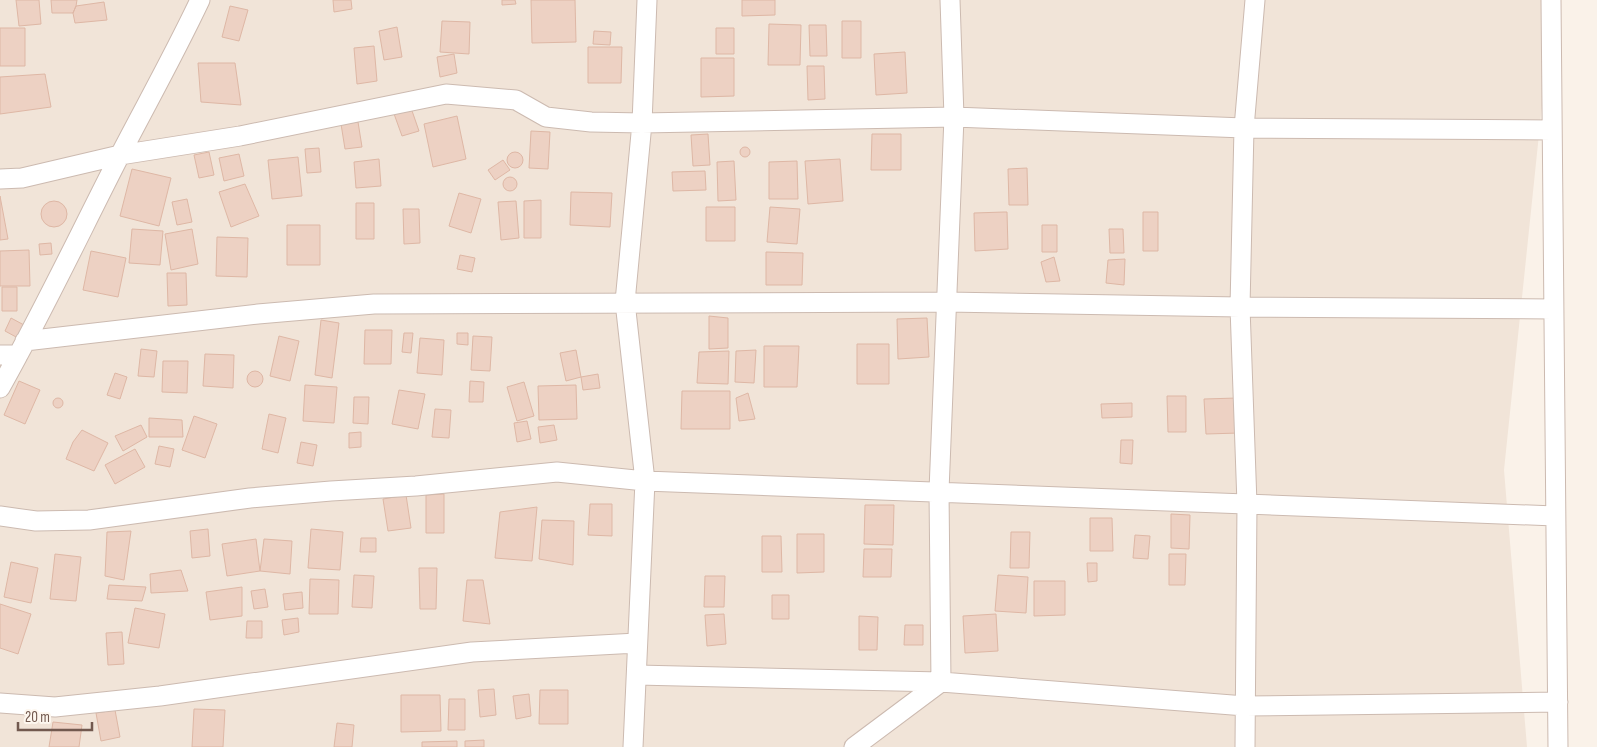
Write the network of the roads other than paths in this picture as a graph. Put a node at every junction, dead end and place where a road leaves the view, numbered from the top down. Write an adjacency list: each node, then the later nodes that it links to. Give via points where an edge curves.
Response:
1 (200, 0): 10 (street)
2 (647, 0): 7 (street)
3 (950, 0): 6 (street)
4 (1255, 0): 8 (street)
5 (1551, 0): 9 (street)
6 (954, 117): 7 (street); 8 (street); 13 (street)
7 (642, 123): 10 (street, via 546,117 516,100 446,94 240,136); 12 (street)
8 (1244, 128): 9 (street); 14 (street)
9 (1552, 130): 15 (street)
10 (120, 155): 11 (street, via 22,178); 16 (street, via 66,266)
11 (0, 178)
12 (625, 302): 13 (street); 16 (street, via 374,304 258,314); 18 (street)
13 (947, 302): 14 (street); 19 (street)
14 (1240, 307): 15 (street); 20 (street)
15 (1553, 309): 22 (street)
16 (14, 350): 17 (street)
17 (0, 388)
18 (645, 481): 19 (street); 21 (street, via 557,472 250,498 89,520 36,521); 23 (street)
19 (939, 491): 20 (street); 25 (street)
20 (1247, 504): 22 (street); 28 (street)
21 (0, 516)
22 (1555, 516): 27 (street)
23 (637, 643): 24 (street); 26 (street, via 472,652 55,707)
24 (637, 675): 25 (street); 29 (street)
25 (941, 682): 28 (street); 30 (street)
26 (0, 702)
27 (1558, 702): 28 (street); 32 (street)
28 (1245, 706): 31 (street)
29 (633, 747)
30 (854, 747)
31 (1245, 747)
32 (1558, 747)

